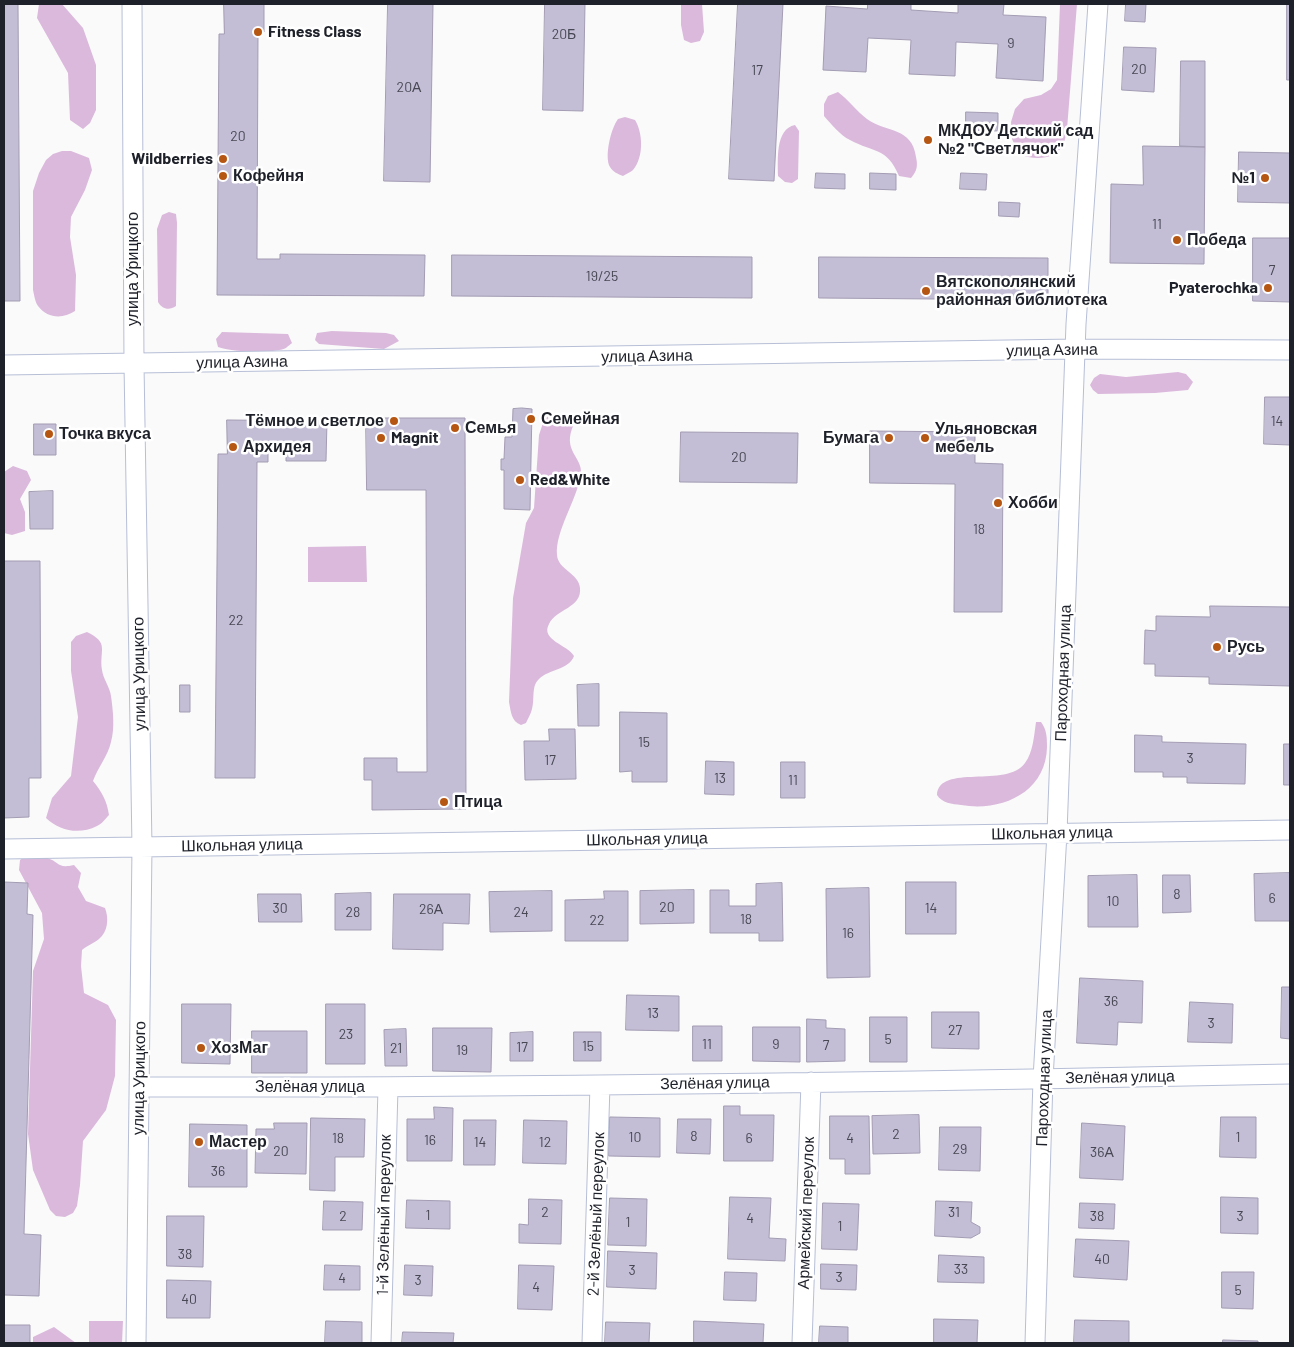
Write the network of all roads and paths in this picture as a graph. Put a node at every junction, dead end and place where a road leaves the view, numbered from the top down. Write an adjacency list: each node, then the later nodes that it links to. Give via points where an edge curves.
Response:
1 (132, 4): 6 (street, улица Урицкого)
2 (1098, 4): 3 (street, Пароходная улица)
3 (1075, 349): 4 (street, улица Азина); 6 (street, улица Азина); 8 (street, Пароходная улица)
4 (1290, 350)
5 (4, 364): 6 (street, улица Азина)
6 (134, 364): 9 (street, улица Урицкого)
7 (1290, 830): 8 (street, Школьная улица)
8 (1057, 833): 9 (street, Школьная улица); 12 (street, Пароходная улица)
9 (142, 847): 10 (street, Школьная улица); 15 (street, улица Урицкого)
10 (4, 849)
11 (1290, 1074): 12 (street, Зелёная улица)
12 (1043, 1079): 13 (street, Зелёная улица); 21 (street, Пароходная улица)
13 (811, 1082): 14 (street, Зелёная улица); 20 (street, Армейский переулок)
14 (600, 1085): 16 (street, Зелёная улица); 19 (street, 2-й Зелёный переулок)
15 (139, 1087): 16 (street, Зелёная улица); 17 (street, улица Урицкого)
16 (388, 1088): 18 (street, 1-й Зелёный переулок)
17 (136, 1343)
18 (381, 1343)
19 (592, 1343)
20 (802, 1343)
21 (1035, 1343)

